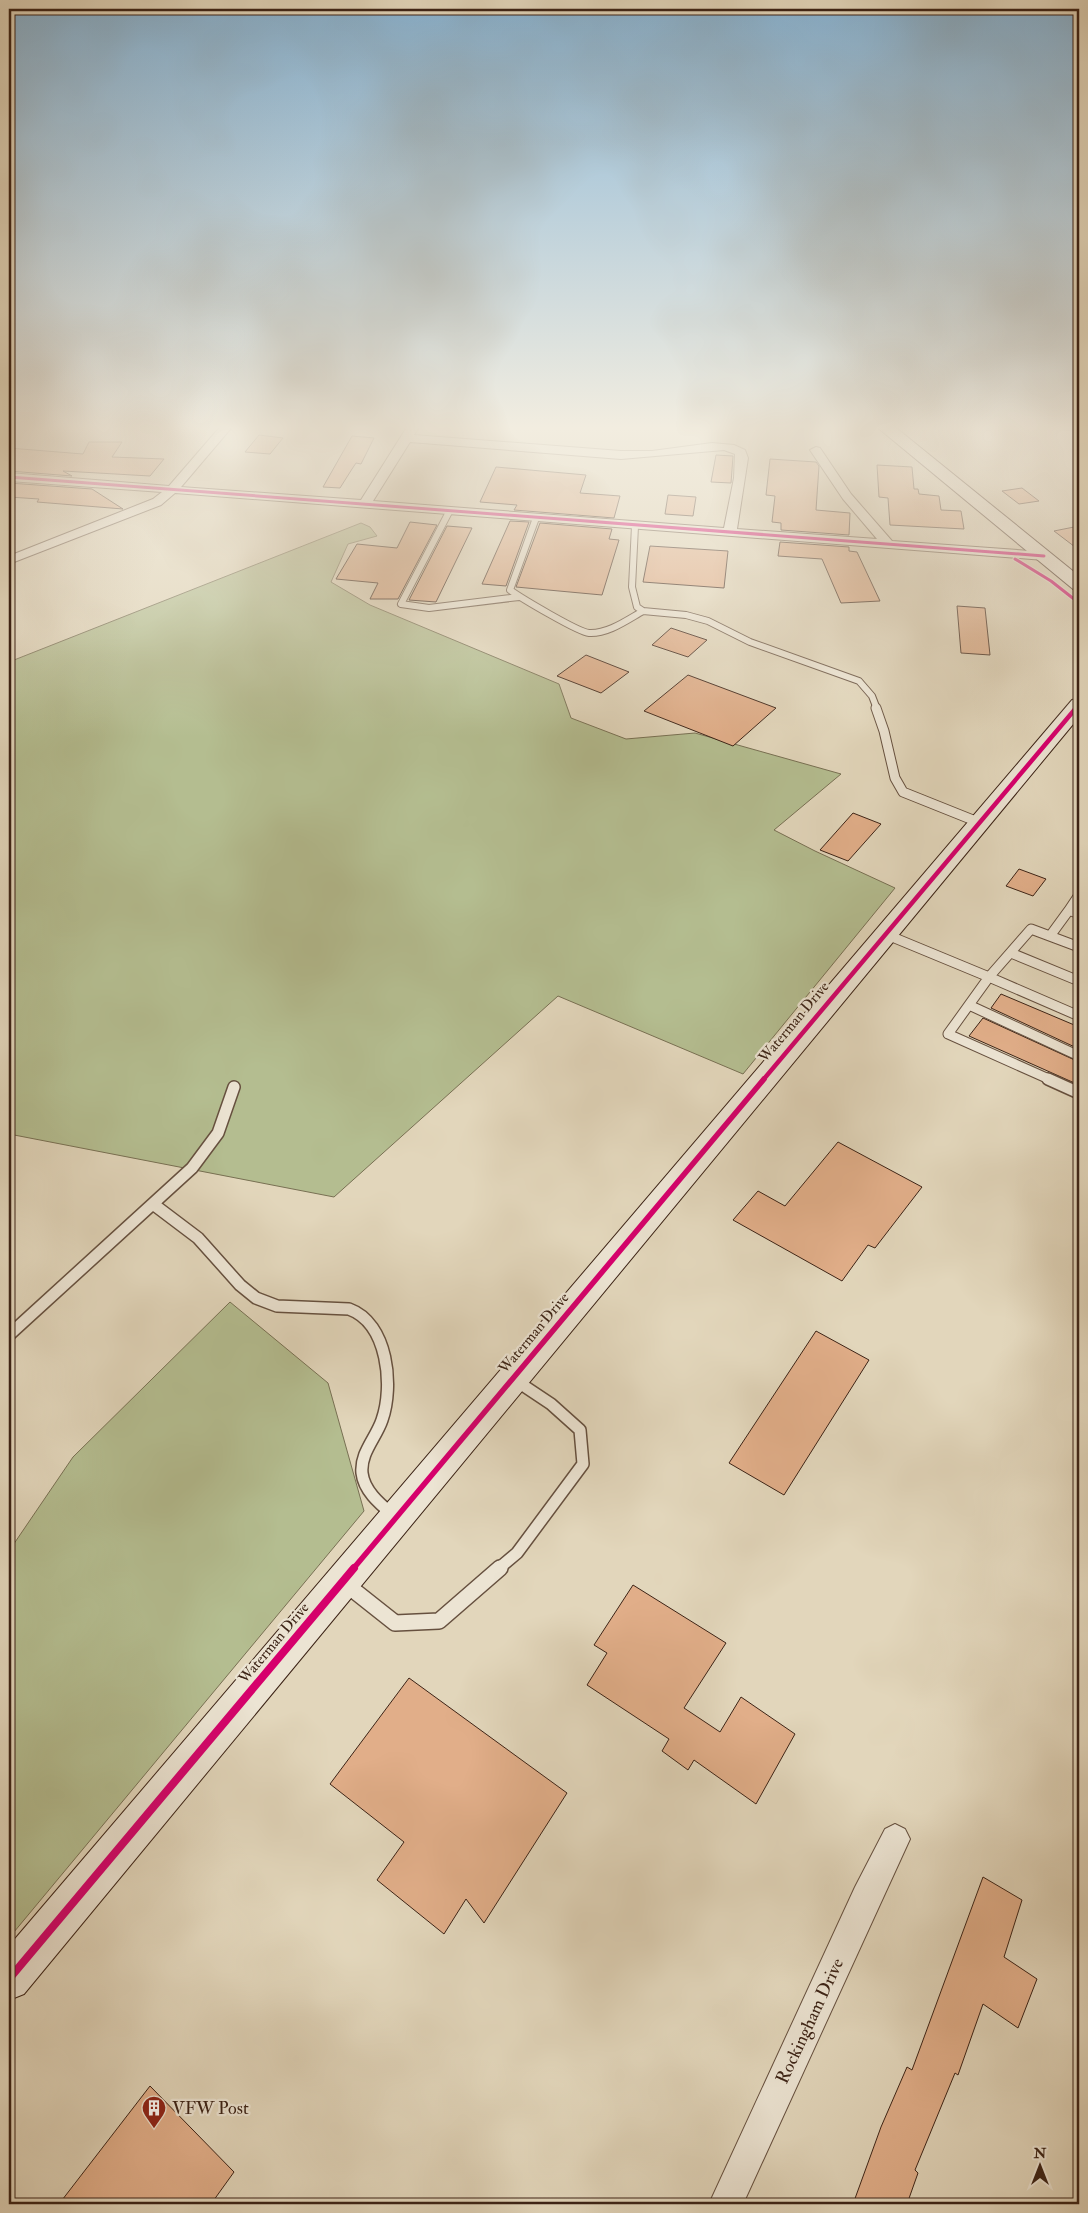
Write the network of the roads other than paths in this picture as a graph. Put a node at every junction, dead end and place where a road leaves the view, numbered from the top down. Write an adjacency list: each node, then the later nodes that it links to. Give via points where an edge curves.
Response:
1 (85, 530): 11 (street)
2 (439, 530): 13 (lane, via 401,604 429,608)
3 (532, 530): 13 (lane, via 510,590)
4 (636, 530): 14 (lane, via 632,587 637,607)
5 (693, 530): 8 (street)
6 (876, 530): 9 (street)
7 (1012, 530): 10 (street)
8 (730, 533): 9 (street)
9 (889, 545): 10 (street)
10 (1044, 556): 12 (street)
11 (9, 560)
12 (1079, 585)
13 (518, 598): 14 (lane, via 588,633 612,628)
14 (643, 611): 16 (lane, via 686,615 708,621 750,642 858,681 872,696 895,778 903,792)
15 (1079, 704): 16 (street, Waterman Drive)
16 (978, 822): 20 (street, Waterman Drive)
17 (1079, 895): 18 (lane)
18 (1069, 910): 19 (lane); 21 (lane)
19 (1079, 914)
20 (885, 934): 24 (lane); 33 (street, Waterman Drive)
21 (1050, 936): 22 (lane); 23 (lane, via 1032,929)
22 (1079, 947)
23 (1011, 954): 24 (lane); 25 (lane)
24 (989, 977): 26 (lane); 27 (lane)
25 (1079, 981)
26 (969, 1005): 28 (lane); 30 (lane, via 948,1034)
27 (1079, 1016)
28 (1079, 1056)
29 (234, 1087): 31 (lane, via 222,1124 210,1146 192,1168)
30 (1079, 1093)
31 (153, 1204): 32 (lane); 34 (lane, via 194,1233 235,1279 264,1302 285,1307 350,1308 368,1319 384,1360 388,1388 385,1410 363,1459 362,1472 370,1492)
32 (9, 1335)
33 (512, 1378): 34 (street, Waterman Drive); 35 (lane, via 551,1404 580,1430 583,1464 517,1553 439,1621 395,1623)
34 (395, 1518): 35 (street, Waterman Drive)
35 (342, 1582): 37 (street, Waterman Drive)
36 (895, 1839): 38 (street, Rockingham Drive)
37 (9, 1979)
38 (726, 2204)

